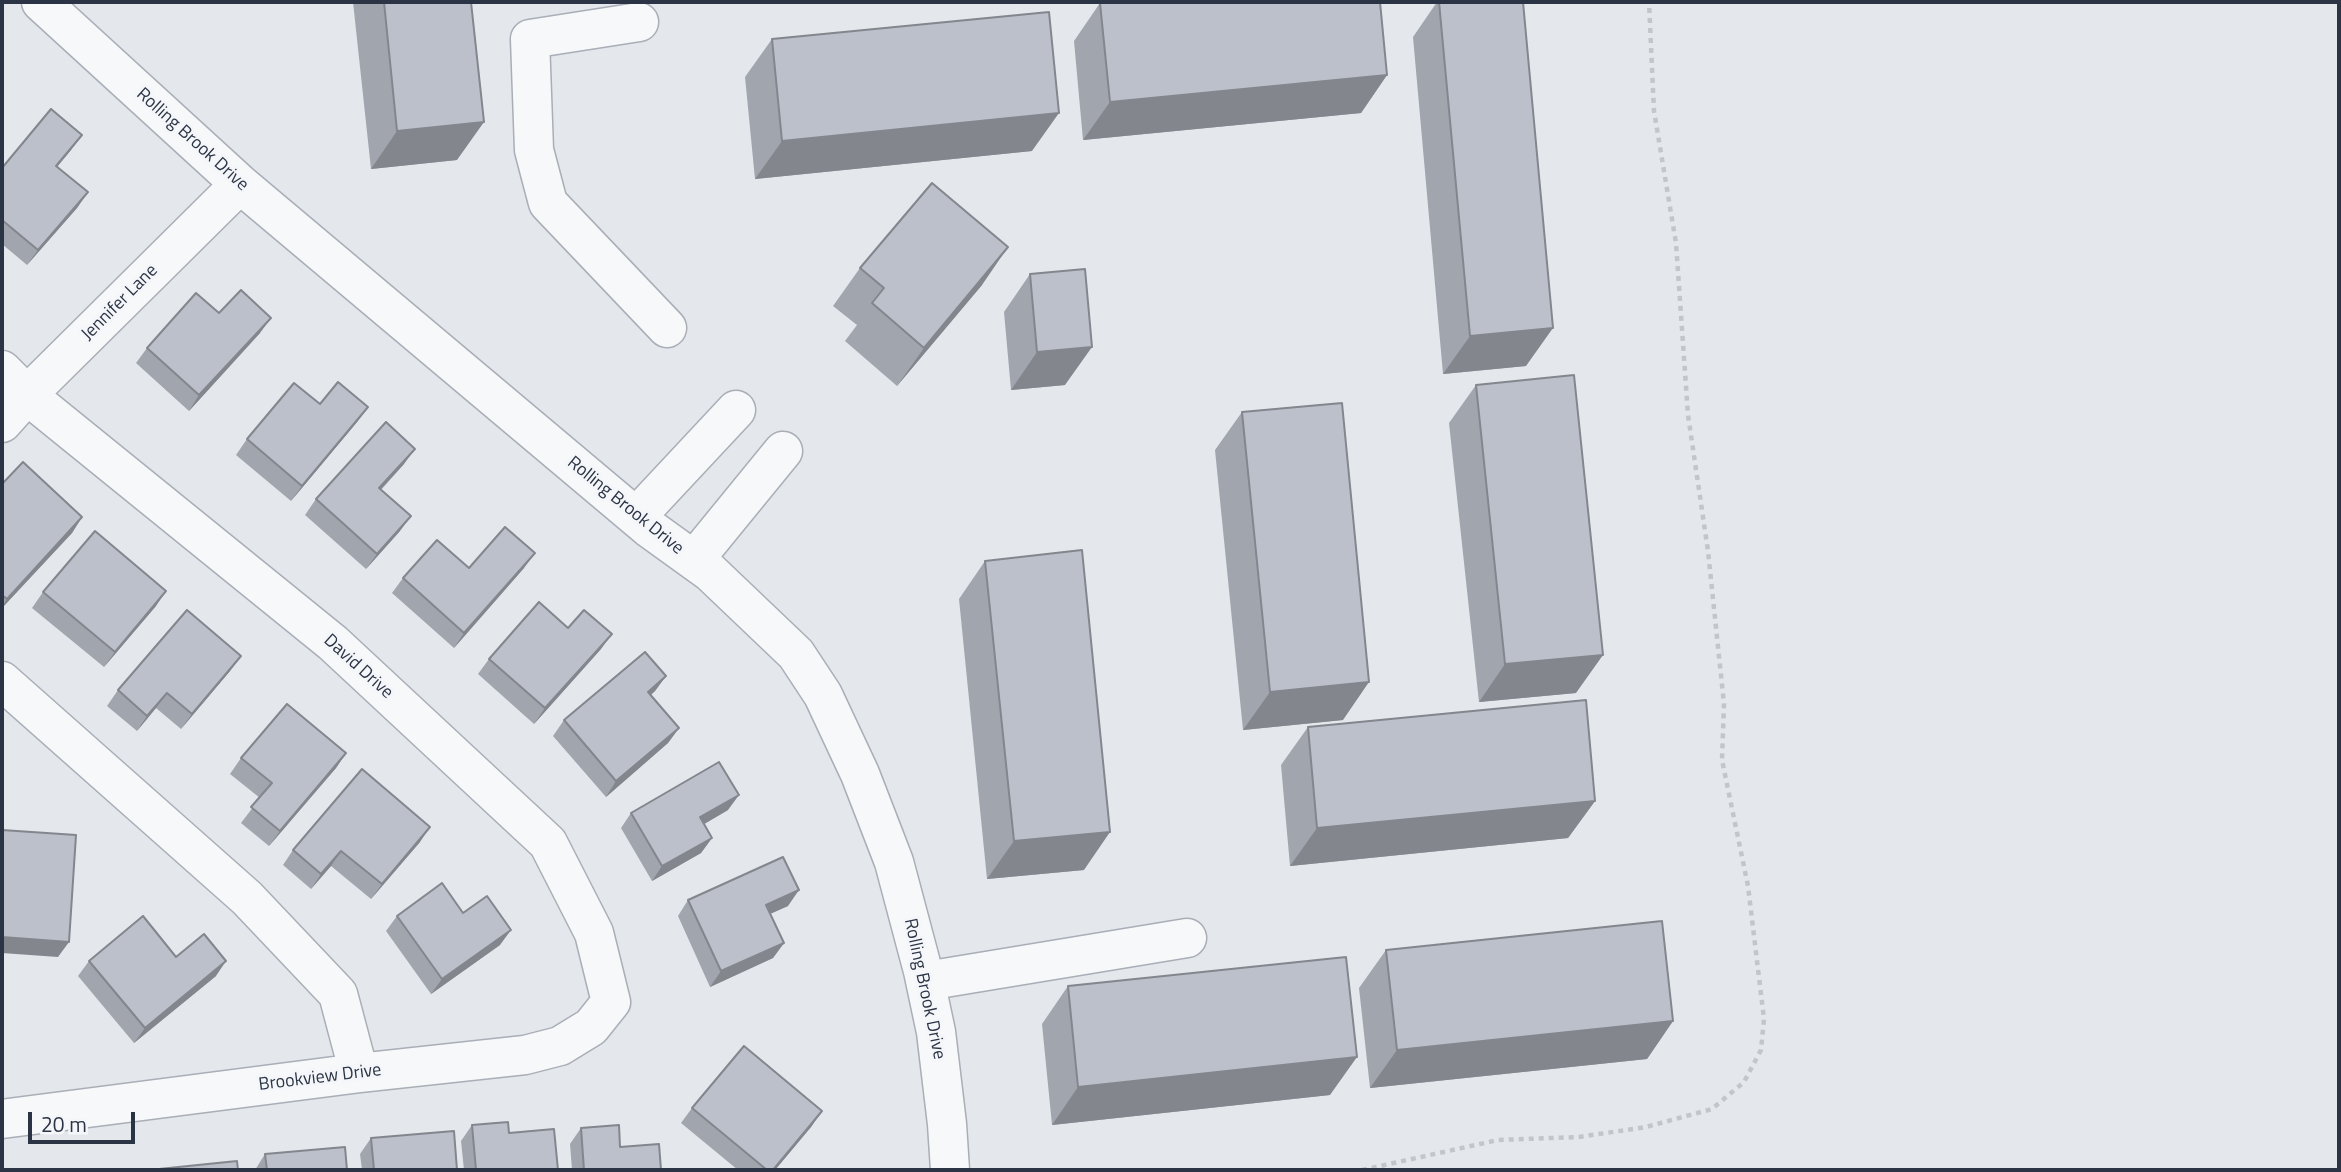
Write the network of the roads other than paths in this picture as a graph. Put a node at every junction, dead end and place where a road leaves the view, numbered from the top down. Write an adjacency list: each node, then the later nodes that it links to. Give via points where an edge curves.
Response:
1 (41, 2): 3 (street, Rolling Brook Drive)
2 (639, 22): 4 (street, via 530,40 534,150 548,203)
3 (240, 184): 5 (street, Jennifer Lane); 9 (street, Rolling Brook Drive)
4 (667, 328)
5 (14, 382): 7 (street, Jennifer Lane); 14 (street, David Drive, via 333,643 548,843 594,933 611,1002)
6 (736, 410): 9 (street)
7 (2, 423)
8 (783, 451): 10 (street)
9 (636, 517): 10 (street, Rolling Brook Drive)
10 (694, 561): 13 (street, Rolling Brook Drive, via 742,600 796,654 822,695 860,774 894,862)
11 (7, 697): 15 (street, via 247,898 338,994)
12 (1187, 939): 13 (street)
13 (926, 981): 17 (street, Rolling Brook Drive)
14 (591, 1027): 15 (street, Brookview Drive, via 559,1046 525,1055)
15 (359, 1073): 16 (street, Brookview Drive)
16 (2, 1119)
17 (950, 1170)

